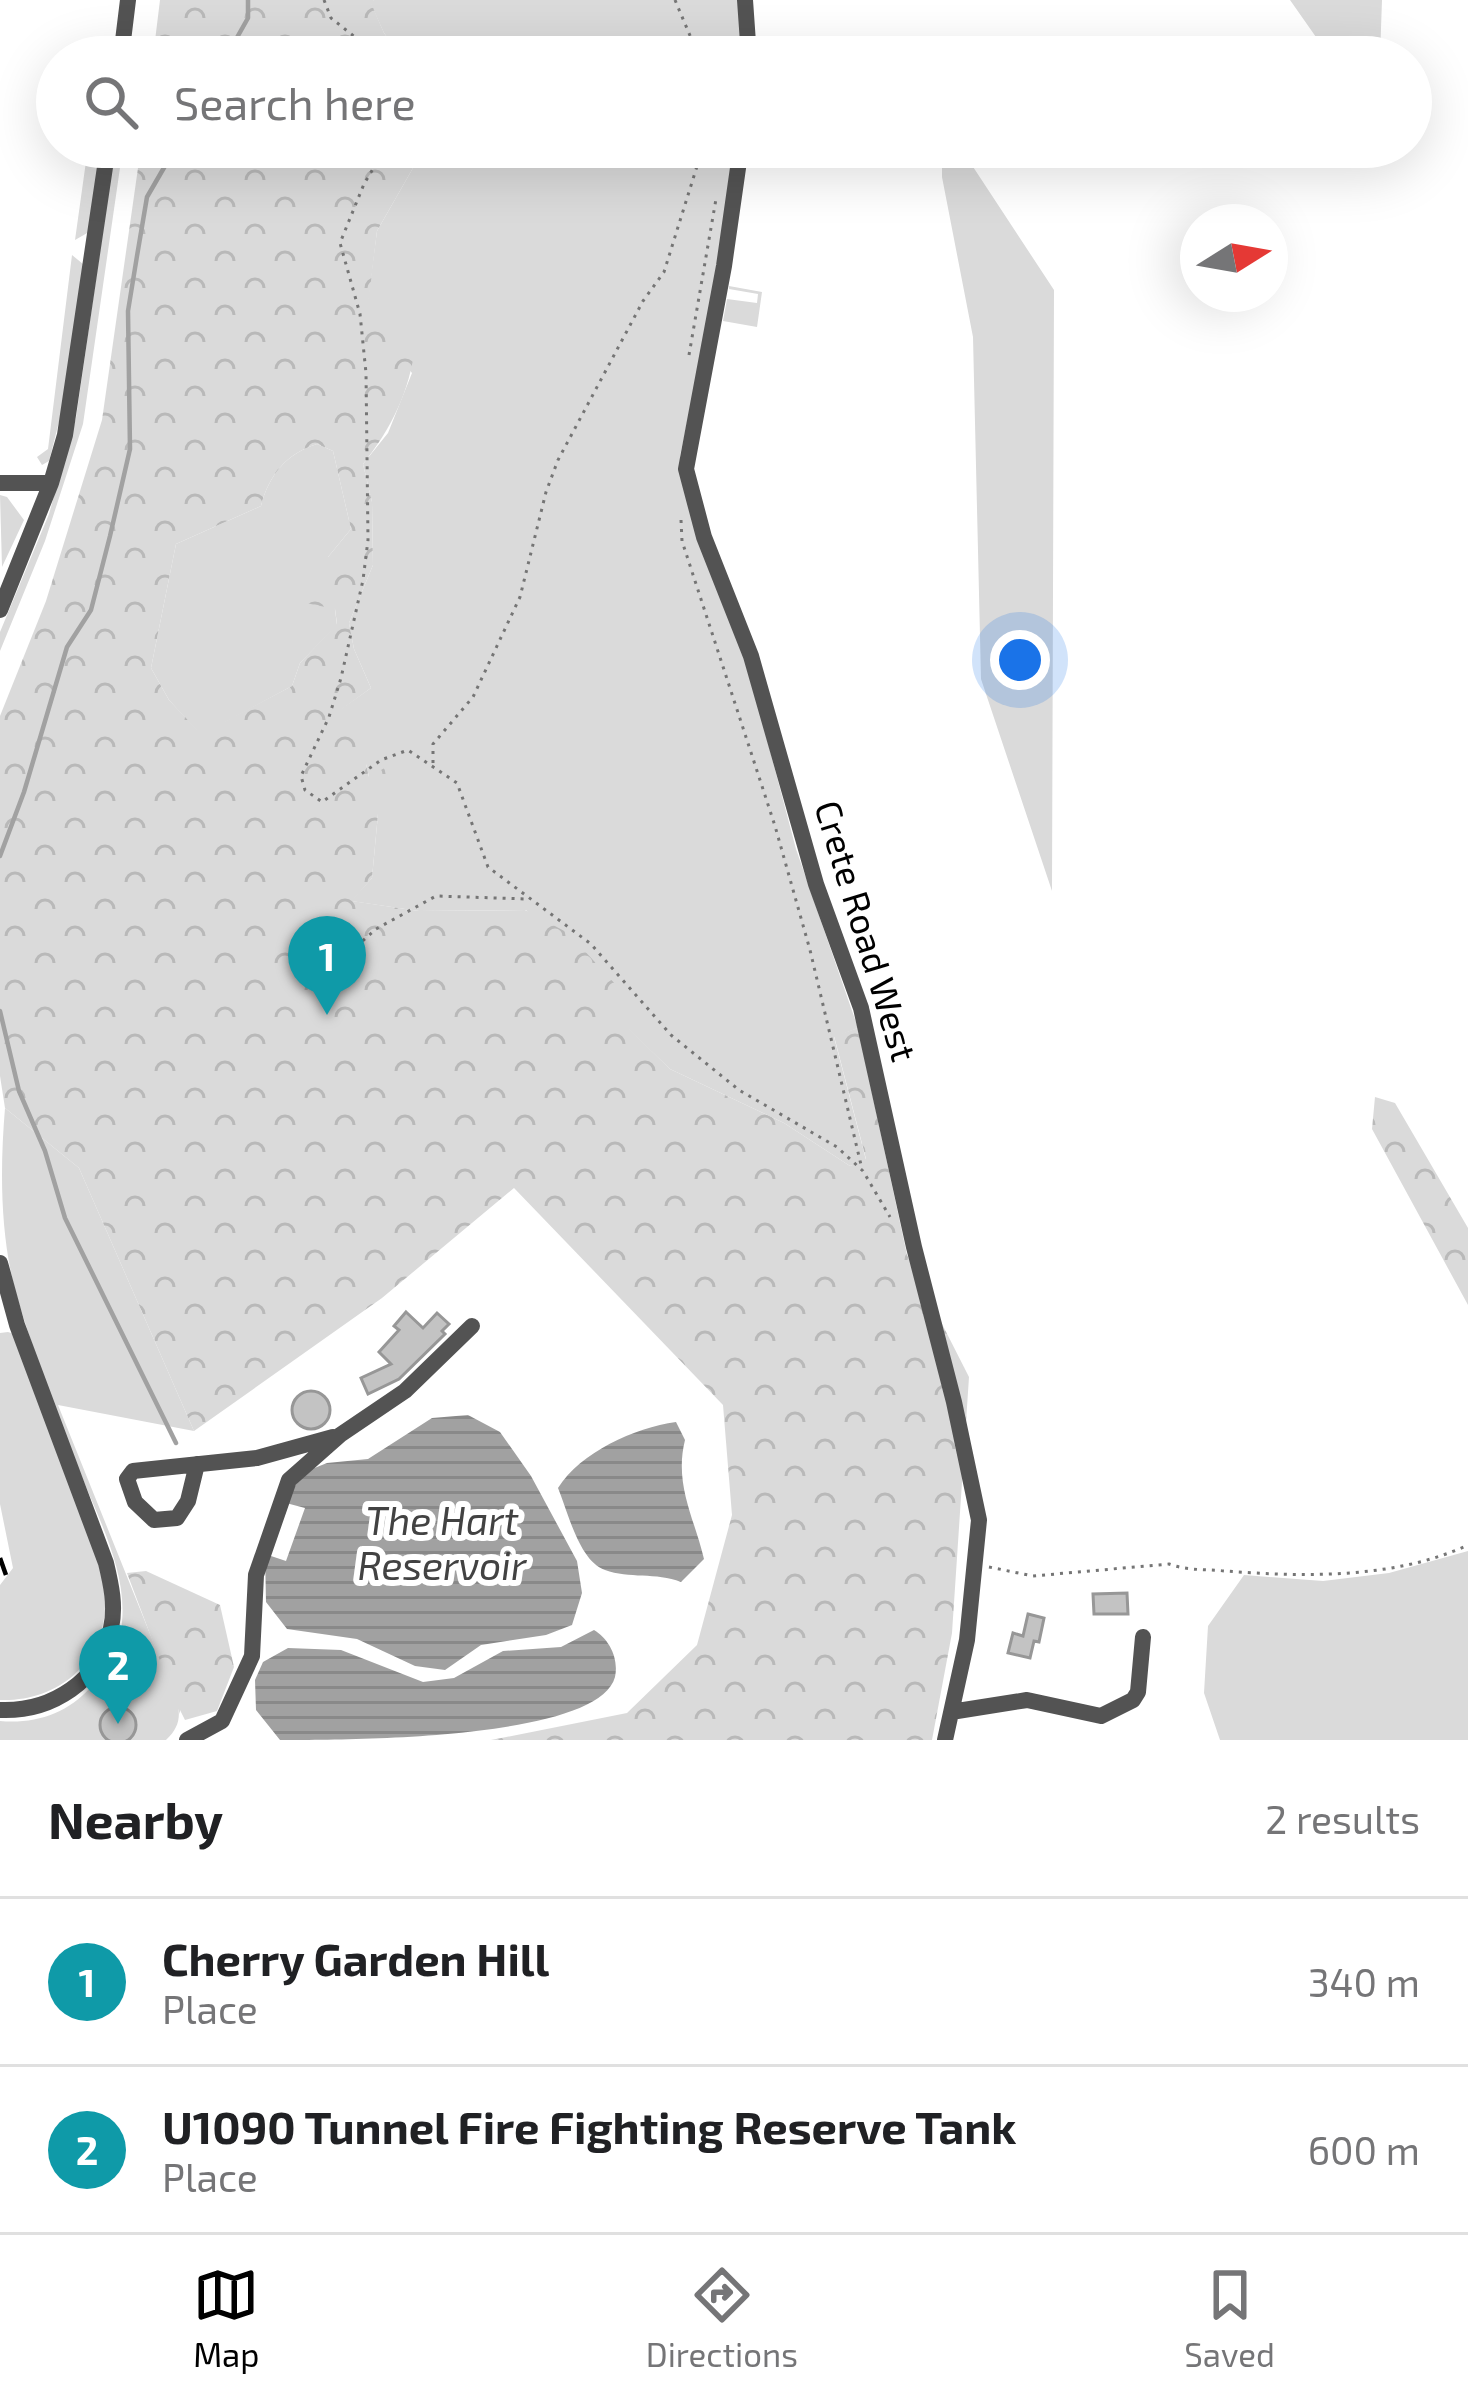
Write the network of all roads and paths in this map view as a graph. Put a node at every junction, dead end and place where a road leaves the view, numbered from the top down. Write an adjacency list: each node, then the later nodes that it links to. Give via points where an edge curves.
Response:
1 (128, 0): 5 (street)
2 (324, 0): 6 (path, via 331,18)
3 (675, 0): 7 (path)
4 (745, 0): 8 (street)
5 (124, 36)
6 (354, 36)
7 (690, 36)
8 (748, 36)
9 (105, 168): 14 (street, via 76,374)
10 (374, 168): 16 (path, via 340,243 366,374 368,540 335,698 301,776 322,802 408,750)
11 (697, 168): 16 (path, via 664,272 558,460 520,597 473,697 433,744)
12 (738, 168): 25 (street, Crete Road West, via 686,469 861,1008 955,1402 979,1520)
13 (0, 483): 14 (street)
14 (51, 483): 15 (street)
15 (0, 610)
16 (433, 764): 17 (path, via 457,783 488,867)
17 (529, 899): 18 (path, via 436,896); 19 (path, via 591,944 705,1063 837,1147 863,1171)
18 (356, 947)
19 (892, 1220)
20 (0, 1263): 27 (street, via 113,1595 103,1654 76,1687 19,1710)
21 (472, 1326): 22 (street, via 405,1390)
22 (340, 1435): 23 (street, via 257,1458); 29 (street, via 289,1480 256,1575 253,1656 222,1721)
23 (197, 1464): 23 (street, via 177,1518 154,1520 135,1502 127,1479 133,1471)
24 (1468, 1545): 25 (path, via 1384,1568 1282,1576 1149,1564 1034,1576)
25 (976, 1564): 28 (street, Crete Road West)
26 (1143, 1637): 28 (street, via 1138,1692 1113,1711 1087,1716 1013,1700)
27 (0, 1709)
28 (951, 1712): 30 (street, Crete Road West)
29 (187, 1740)
30 (945, 1740)

